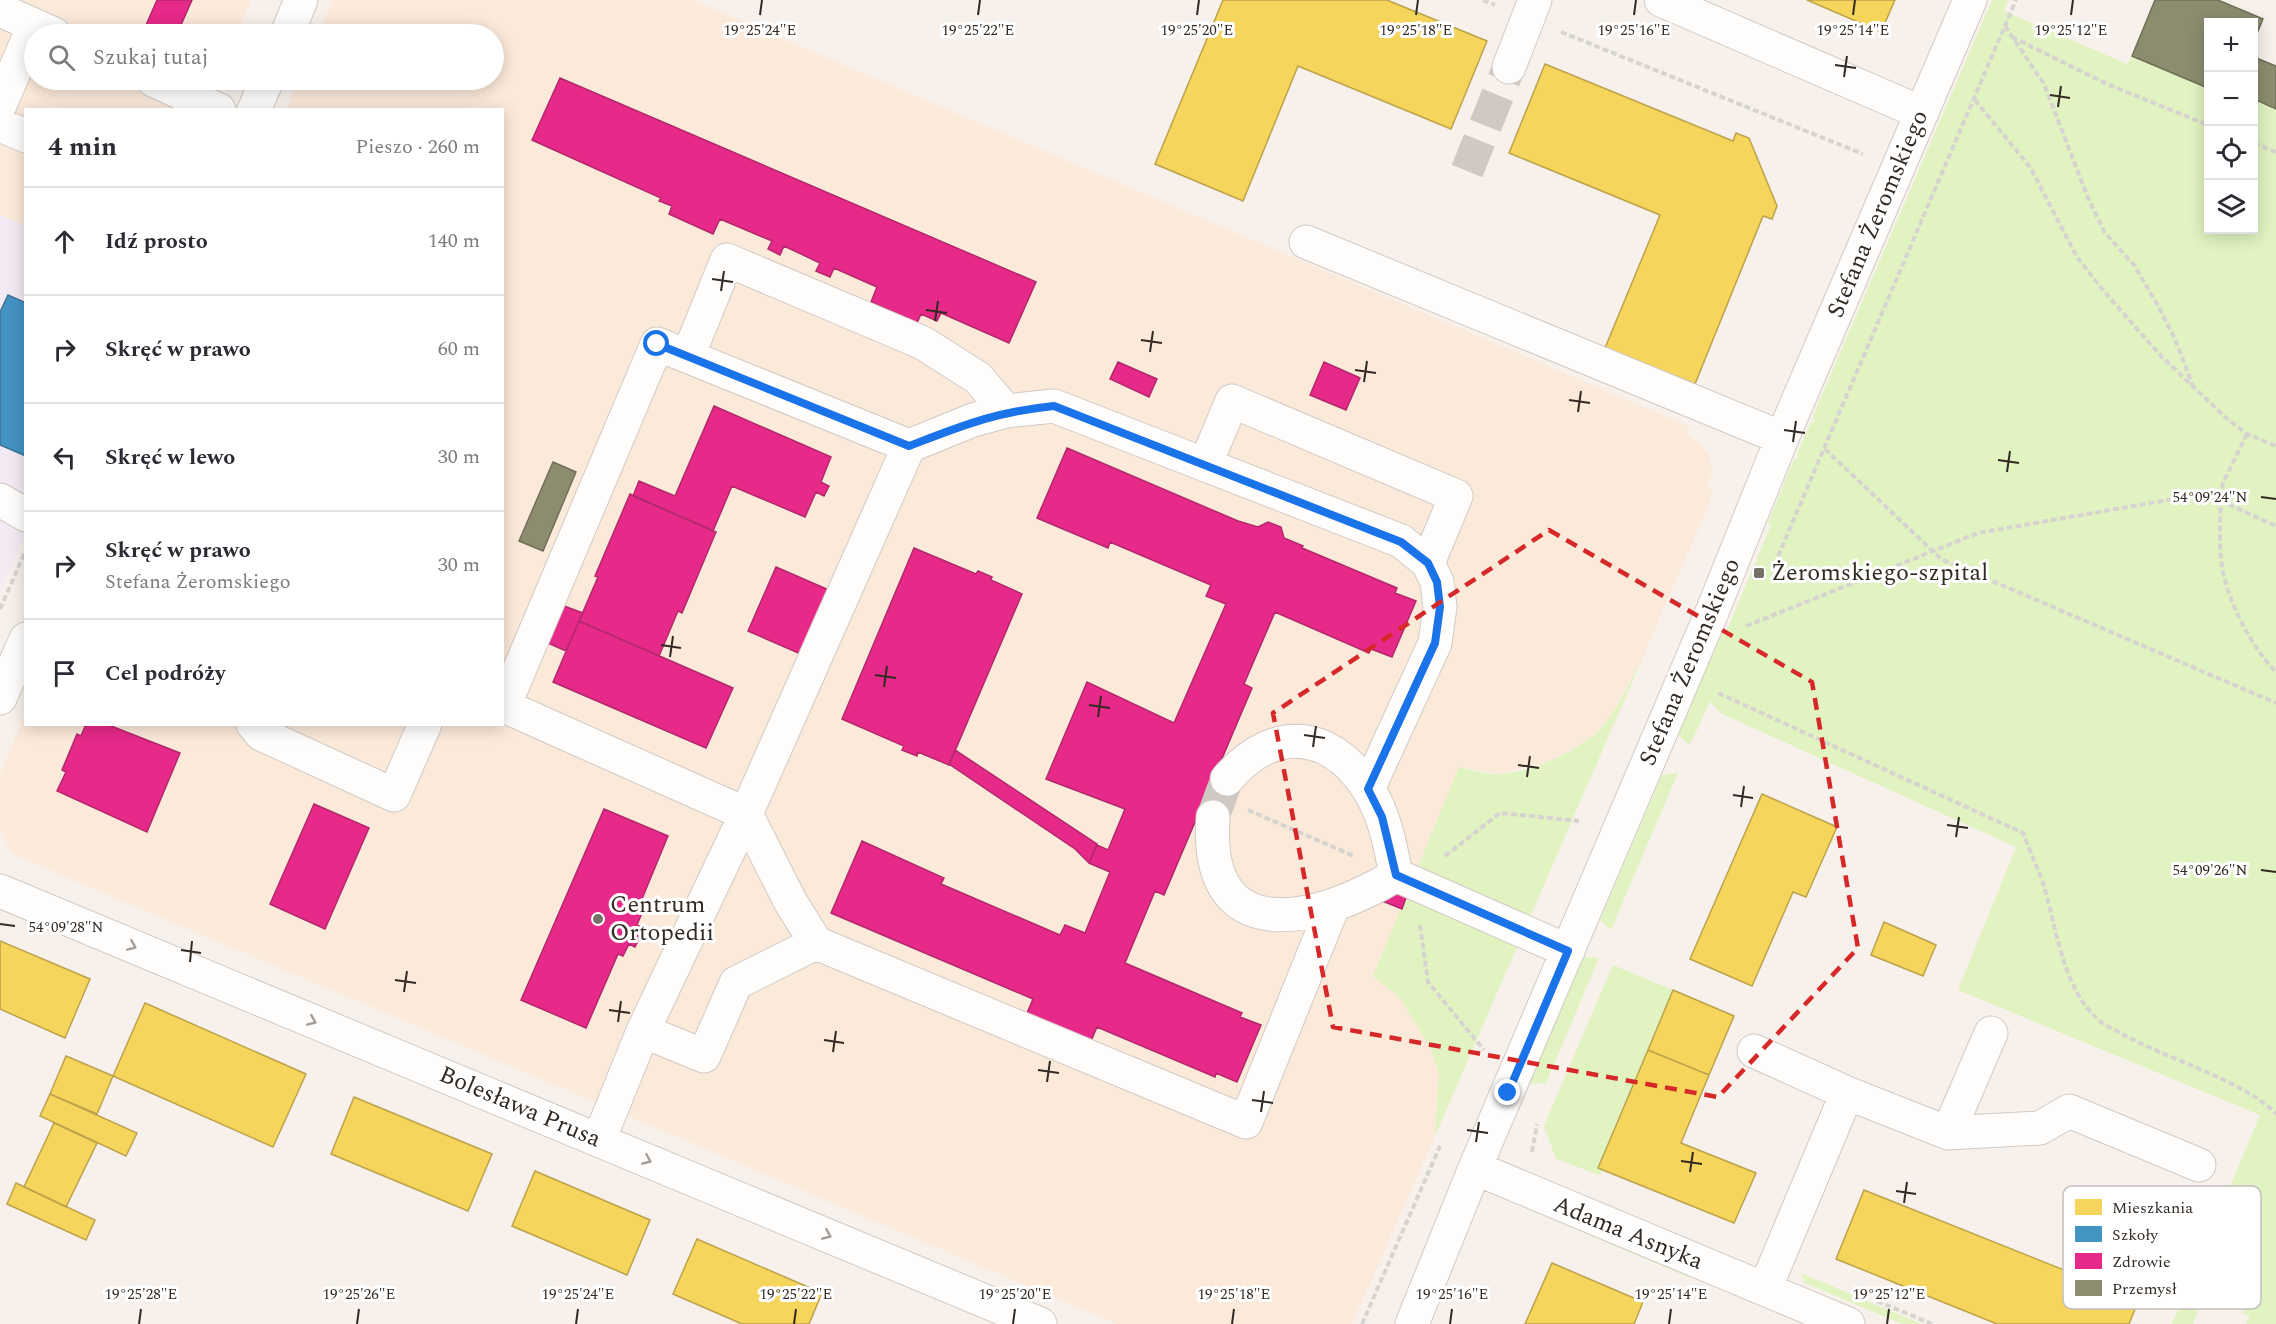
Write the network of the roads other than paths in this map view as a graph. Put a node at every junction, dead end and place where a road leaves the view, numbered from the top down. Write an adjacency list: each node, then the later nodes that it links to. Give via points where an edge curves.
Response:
1 (302, 0): 6 (street)
2 (1661, 0): 13 (street)
3 (1970, 0): 13 (street, Stefana Żeromskiego)
4 (1532, 9): 7 (street)
5 (24, 17): 10 (street)
6 (291, 24)
7 (1509, 67)
8 (175, 90): 11 (street)
9 (263, 90): 12 (street)
10 (0, 105)
11 (215, 108)
12 (255, 108)
13 (1922, 113): 19 (street, Stefana Żeromskiego)
14 (0, 125): 15 (street)
15 (24, 135)
16 (1306, 243): 19 (street)
17 (688, 356): 18 (street, via 727,260 923,343 978,378); 20 (street); 27 (street, via 657,344)
18 (1006, 411): 20 (street); 21 (street, via 1054,406)
19 (1782, 438): 39 (street, Stefana Żeromskiego)
20 (909, 446): 33 (street)
21 (1205, 465): 24 (street, via 1401,542); 24 (street, via 1232,401 1456,496)
22 (0, 500): 23 (street)
23 (24, 514)
24 (1428, 563): 32 (street, via 1437,582 1440,607 1435,643)
25 (24, 644): 26 (street)
26 (0, 698)
27 (504, 703)
28 (504, 705): 33 (street)
29 (254, 726): 30 (street, via 261,735 394,795)
30 (424, 726)
31 (1227, 779): 32 (street, via 1251,754 1287,741 1305,742 1341,756)
32 (1368, 789): 35 (street)
33 (746, 814): 38 (street, via 790,902); 40 (street)
34 (1213, 817): 37 (street, via 1210,846 1214,866 1226,890 1245,906 1267,915 1297,914)
35 (1404, 878): 37 (street); 39 (street)
36 (0, 891): 45 (street, Bolesława Prusa, one-way to 45)
37 (1334, 906): 38 (street, via 1246,1122)
38 (816, 943): 40 (street, via 736,983 704,1056)
39 (1568, 951): 47 (street, Stefana Żeromskiego)
40 (644, 1031): 45 (street)
41 (1991, 1033): 44 (street)
42 (1754, 1051): 43 (street)
43 (1847, 1093): 44 (street); 48 (street)
44 (1948, 1133): 46 (street, via 2040,1128 2069,1111)
45 (599, 1140): 49 (street, Bolesława Prusa, one-way to 49)
46 (2199, 1165)
47 (1475, 1168): 48 (street, Adama Asnyka); 50 (street, Stefana Żeromskiego)
48 (1765, 1289): 51 (street, Adama Asnyka)
49 (1040, 1324)
50 (1412, 1324)
51 (1848, 1324)

